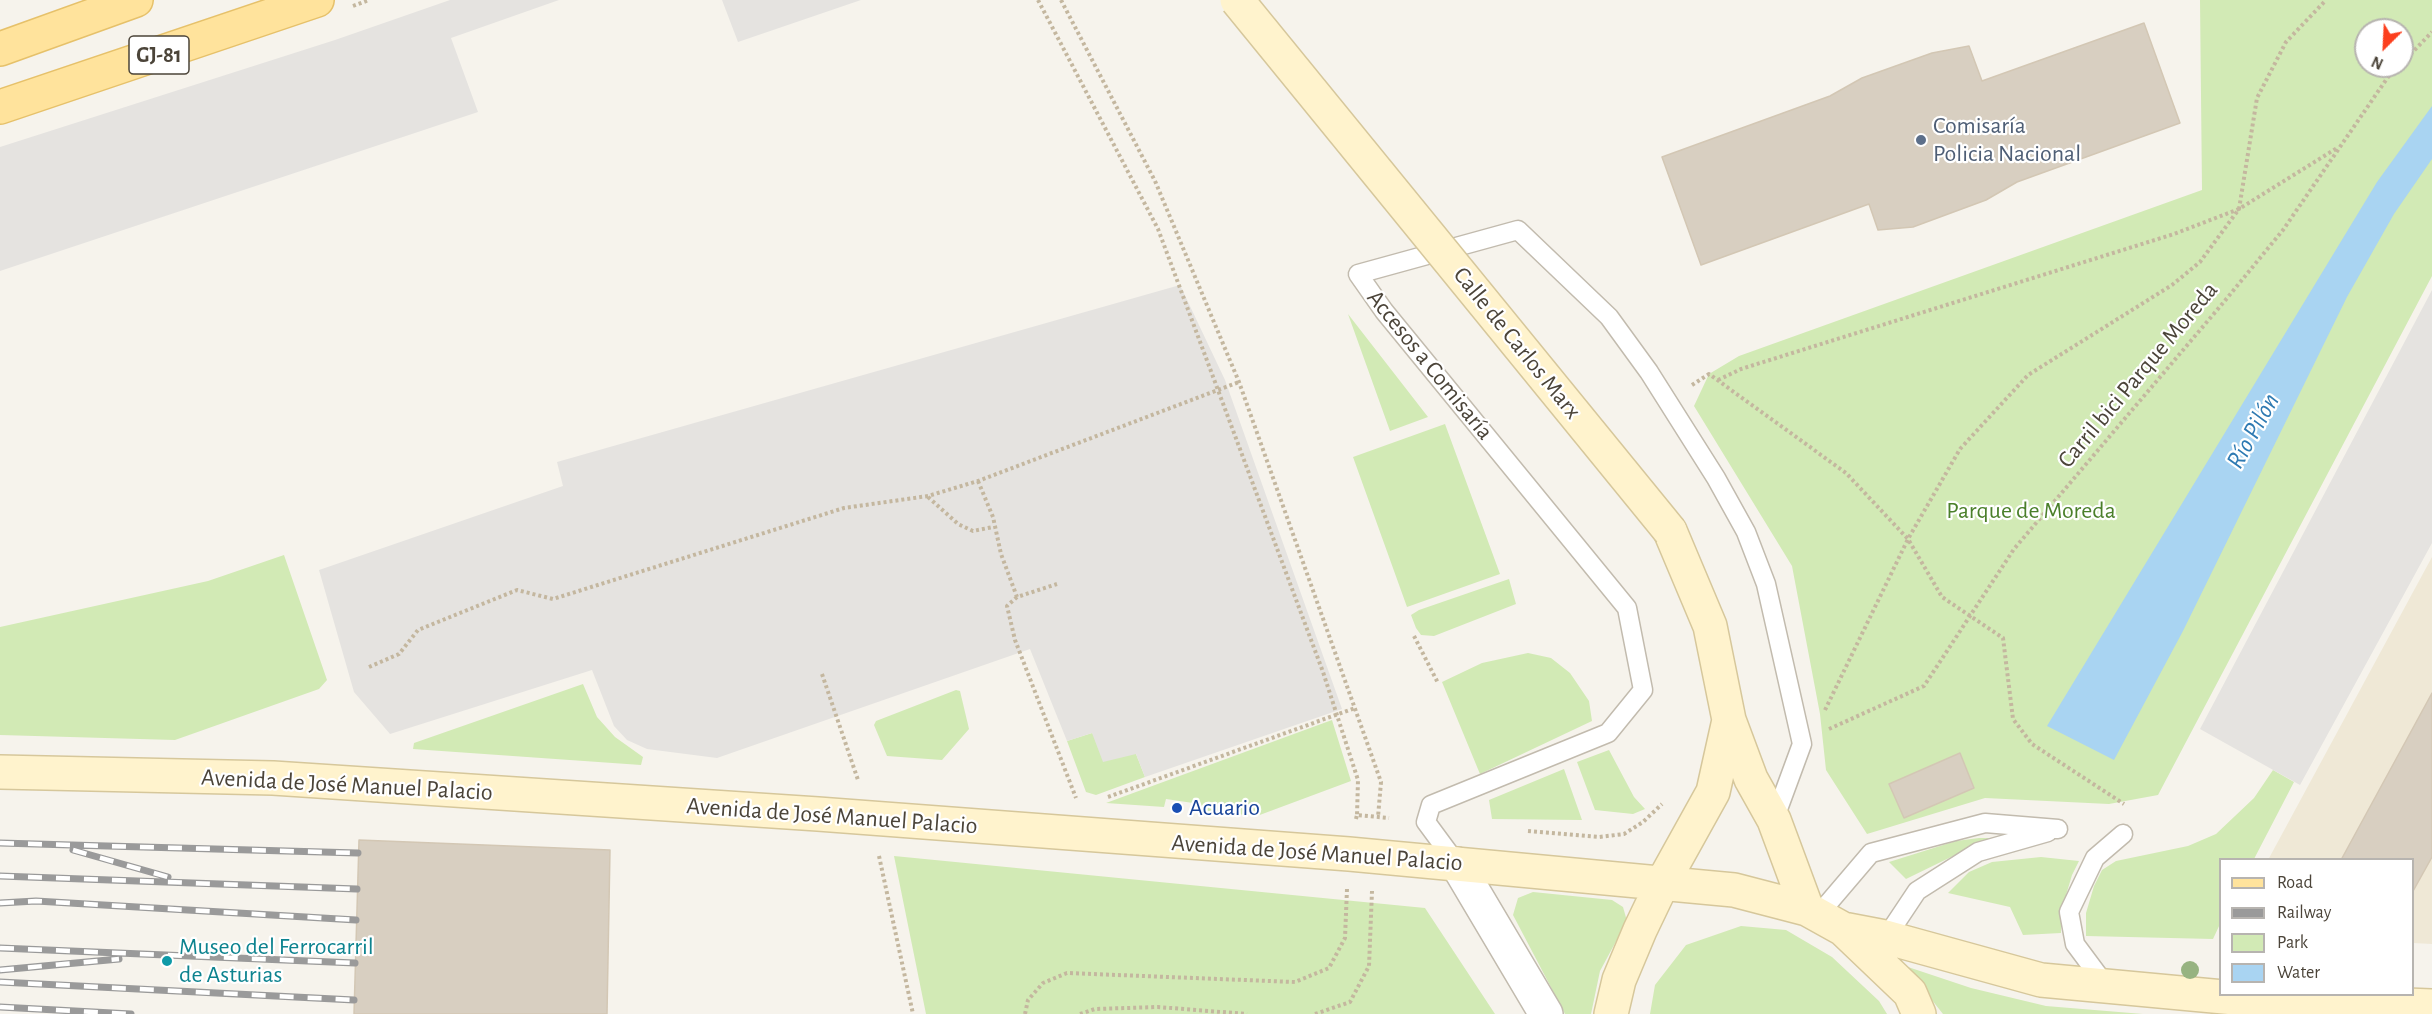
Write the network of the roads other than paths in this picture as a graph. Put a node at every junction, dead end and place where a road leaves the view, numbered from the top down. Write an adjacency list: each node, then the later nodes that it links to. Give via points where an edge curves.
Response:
1 (136, 0): 4 (main road, GJ-81)
2 (317, 0): 5 (main road, GJ-81)
3 (1237, 0): 6 (main road, Calle de Carlos Marx, bridge, via 1671,531 1710,626)
4 (0, 49)
5 (0, 107)
6 (1728, 720): 8 (main road, Calle de Carlos Marx, via 1751,779); 11 (main road, Calle de Carlos Marx, via 1713,792)
7 (0, 772): 10 (main road, Avenida de José Manuel Palacio, via 273,778 871,818 1351,842)
8 (1774, 820): 10 (lane, Accesos a Comisaría, via 1807,740 1766,584 1746,532 1649,372 1609,317 1518,230 1358,274 1384,311 1628,608 1643,690 1608,733 1431,805 1426,822); 12 (main road, Calle de Carlos Marx)
9 (2123, 834): 14 (lane, via 2096,858 2068,912 2075,944)
10 (1457, 864): 11 (main road, Avenida de José Manuel Palacio); 16 (street)
11 (1663, 882): 12 (main road, Avenida de José Manuel Palacio, via 1734,890); 17 (main road, Calle de Carlos Marx, via 1619,980)
12 (1823, 918): 13 (main road); 13 (lane, via 1871,853 1985,823 2058,829 1978,852 1917,891)
13 (1880, 948): 14 (main road, via 2041,980); 18 (main road)
14 (2107, 987): 15 (main road, via 2235,998)
15 (2432, 1006)
16 (1546, 1014)
17 (1611, 1014)
18 (1919, 1014)

